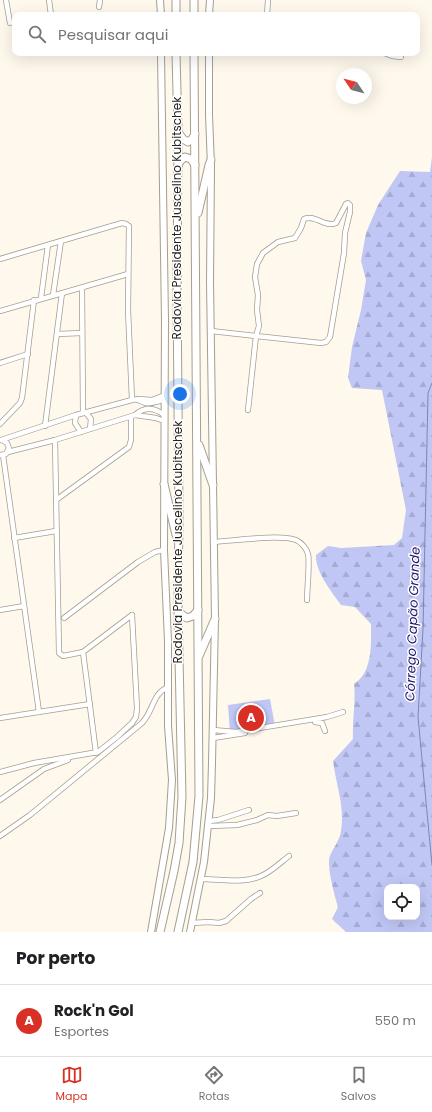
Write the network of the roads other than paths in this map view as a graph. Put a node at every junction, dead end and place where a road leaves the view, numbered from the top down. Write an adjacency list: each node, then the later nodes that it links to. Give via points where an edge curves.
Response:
1 (6, 0): 16 (street)
2 (49, 0): 10 (street)
3 (100, 0): 9 (street)
4 (160, 0): 11 (main road)
5 (176, 0): 12 (highway)
6 (194, 0): 13 (highway)
7 (210, 0): 14 (main road)
8 (268, 0): 15 (street)
9 (99, 7)
10 (51, 12)
11 (161, 12)
12 (176, 12)
13 (194, 12)
14 (209, 12)
15 (267, 12)
16 (10, 23)
17 (161, 56): 45 (main road)
18 (176, 56): 23 (highway, Rodovia Presidente Juscelino Kubitschek)
19 (194, 56): 24 (highway, Rodovia Presidente Juscelino Kubitschek)
20 (209, 56): 25 (main road)
21 (392, 56): 22 (street)
22 (401, 57)
23 (178, 132): 24 (highway, via 188,142); 27 (highway, Rodovia Presidente Juscelino Kubitschek)
24 (195, 133): 26 (highway, Rodovia Presidente Juscelino Kubitschek)
25 (211, 160): 28 (highway); 39 (main road)
26 (195, 165): 27 (highway, via 185,157); 28 (highway, Rodovia Presidente Juscelino Kubitschek)
27 (177, 167): 69 (highway, Rodovia Presidente Juscelino Kubitschek)
28 (196, 222): 61 (highway, Rodovia Presidente Juscelino Kubitschek)
29 (61, 241): 30 (street); 32 (street, via 126,224 129,226); 35 (street)
30 (48, 245): 31 (street); 36 (street)
31 (0, 259)
32 (128, 274): 33 (street); 46 (street)
33 (82, 288): 34 (street); 41 (street)
34 (62, 293): 35 (street); 40 (street)
35 (53, 294): 36 (street)
36 (41, 298): 37 (street)
37 (34, 300): 38 (street); 43 (street)
38 (0, 311)
39 (211, 331): 42 (street); 64 (main road)
40 (57, 334): 41 (street); 56 (street)
41 (82, 334): 51 (street)
42 (256, 336): 42 (street, via 259,326 255,277 259,258 278,242 295,238 304,219 314,218 333,225 338,221 346,204 349,204 350,212 330,338 322,343); 50 (street)
43 (28, 354): 44 (street); 55 (street, via 22,398)
44 (0, 363)
45 (165, 397): 46 (street, via 152,400); 47 (street, via 157,402); 54 (main road)
46 (134, 399): 47 (street); 51 (street)
47 (146, 403): 48 (street); 49 (street)
48 (149, 409): 49 (street); 54 (street, via 157,410)
49 (143, 410): 53 (street)
50 (248, 410)
51 (84, 413): 52 (street); 57 (street, via 91,419)
52 (76, 415): 56 (street); 58 (street, via 75,423)
53 (133, 416): 54 (street); 57 (street); 65 (street, via 129,447)
54 (164, 418): 63 (main road)
55 (0, 424)
56 (45, 426): 59 (street)
57 (90, 428): 58 (street)
58 (81, 432): 60 (street)
59 (0, 440): 62 (street, via 8,443 9,448)
60 (55, 440): 62 (street); 65 (street)
61 (198, 440): 64 (highway); 75 (highway, Rodovia Presidente Juscelino Kubitschek)
62 (4, 454): 67 (street)
63 (164, 484): 69 (highway); 70 (main road)
64 (213, 485): 68 (main road)
65 (56, 500): 66 (street)
66 (56, 531): 67 (street); 78 (street, via 58,651 63,656)
67 (14, 538): 72 (street)
68 (213, 542): 71 (street, via 276,538 298,540 308,554); 77 (main road)
69 (179, 544): 74 (highway, Rodovia Presidente Juscelino Kubitschek)
70 (164, 550): 76 (street, via 138,562); 80 (main road)
71 (307, 600)
72 (24, 606): 73 (street); 82 (street)
73 (0, 610)
74 (178, 610): 75 (highway, via 187,618); 101 (highway, Rodovia Presidente Juscelino Kubitschek, via 182,797 176,857)
75 (198, 610): 79 (highway, Rodovia Presidente Juscelino Kubitschek)
76 (64, 618)
77 (215, 619): 79 (highway); 85 (main road)
78 (83, 652): 81 (street); 88 (street, via 132,615 136,717 117,737)
79 (198, 660): 102 (highway, Rodovia Presidente Juscelino Kubitschek, via 197,822 193,862)
80 (168, 687): 95 (street, via 159,692 142,723 30,815); 100 (main road, via 171,807 165,858)
81 (90, 704): 82 (street); 88 (street)
82 (39, 712): 84 (street)
83 (343, 712): 85 (street, via 236,732)
84 (0, 718)
85 (213, 730): 87 (main road)
86 (325, 731): 87 (street, via 320,721)
87 (213, 738): 94 (main road)
88 (96, 753): 89 (street)
89 (78, 756): 90 (street); 91 (street, via 44,769)
90 (0, 772)
91 (0, 800)
92 (249, 810): 94 (street)
93 (296, 813): 94 (street, via 268,815 237,825)
94 (209, 824): 97 (main road)
95 (0, 836)
96 (289, 856): 97 (street, via 255,878)
97 (201, 879): 99 (main road)
98 (260, 893): 99 (street, via 226,921)
99 (192, 923): 103 (main road)
100 (151, 932)
101 (160, 932)
102 (178, 932)
103 (190, 932)

